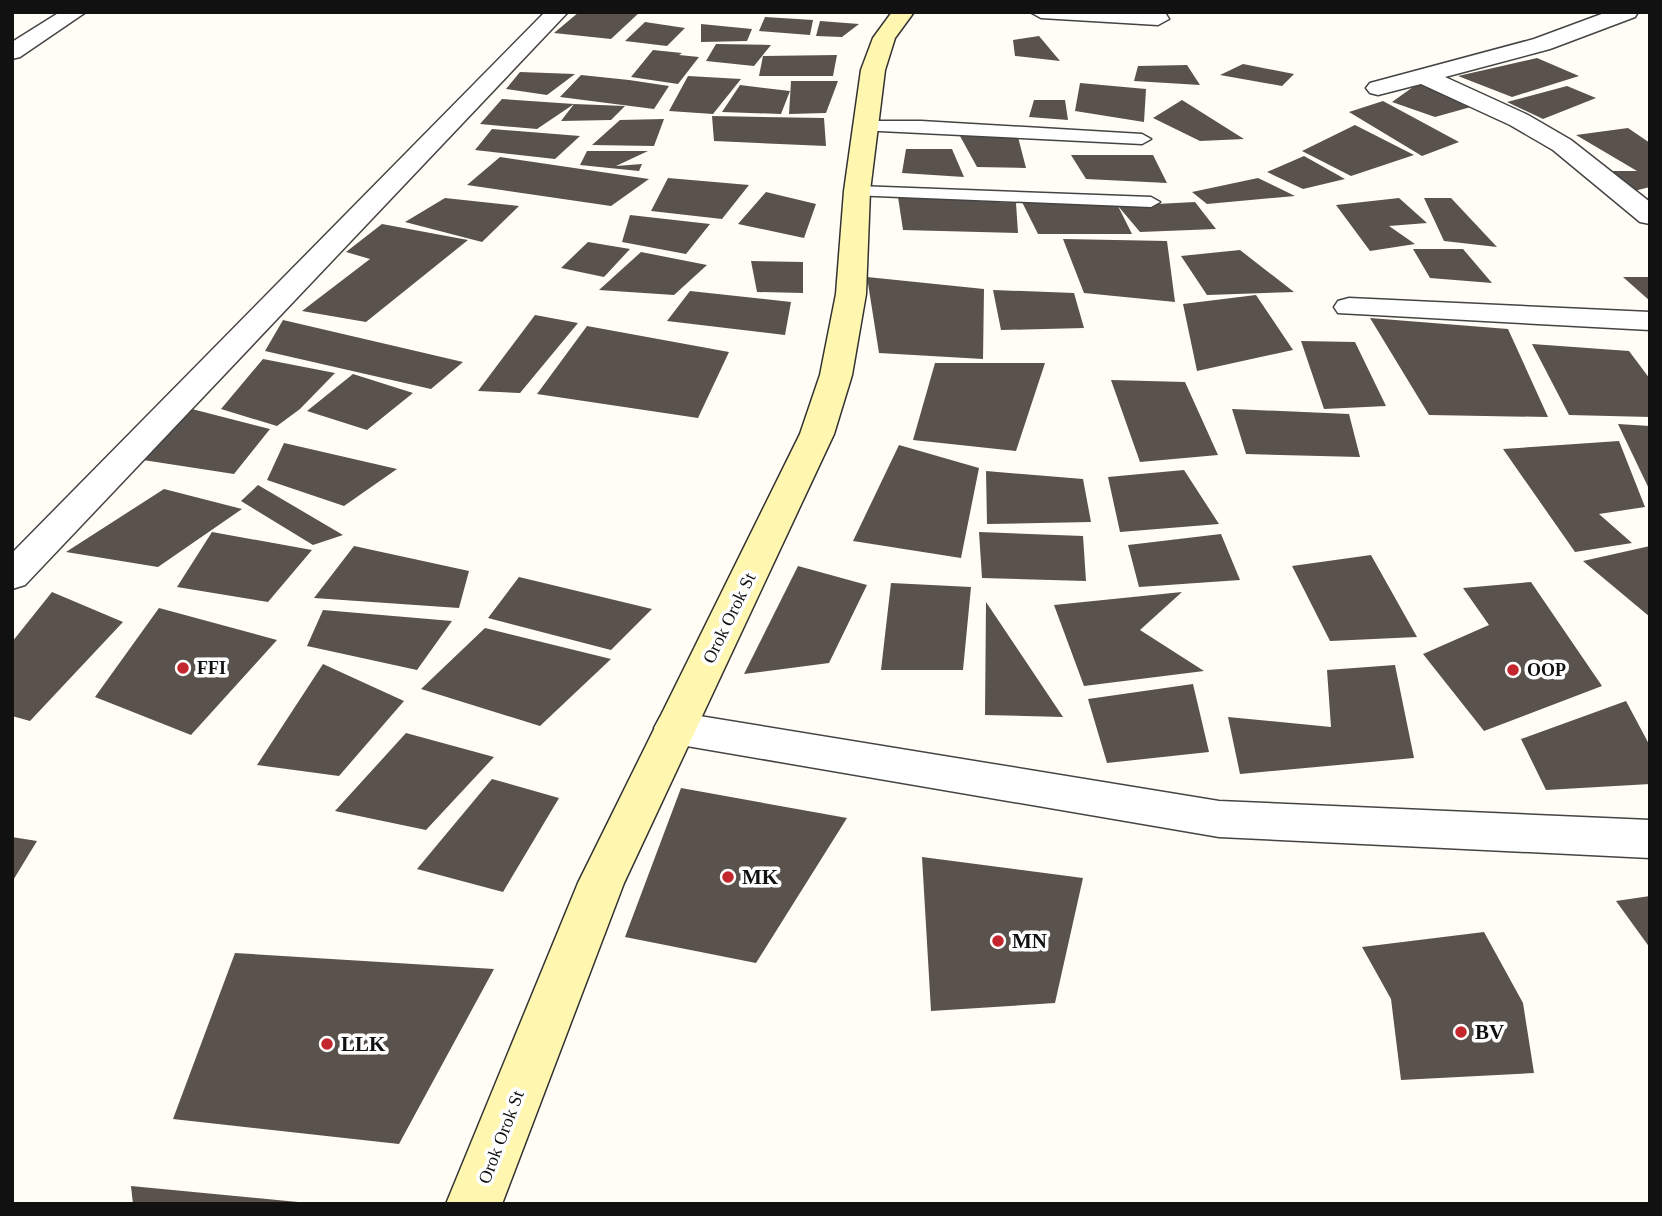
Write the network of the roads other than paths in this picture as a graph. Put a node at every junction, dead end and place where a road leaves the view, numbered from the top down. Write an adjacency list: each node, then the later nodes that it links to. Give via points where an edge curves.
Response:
1 (75, 12): 7 (street)
2 (557, 12): 17 (street)
3 (903, 12): 10 (main road, Orok Orok St, via 884,38 873,70)
4 (1041, 12): 6 (street)
5 (1627, 12): 8 (street, via 1542,44)
6 (1158, 19)
7 (12, 52)
8 (1424, 76): 9 (street); 14 (street, via 1562,145)
9 (1378, 88)
10 (865, 126): 11 (lane); 12 (main road, Orok Orok St)
11 (1142, 139)
12 (857, 191): 13 (lane); 18 (main road, Orok Orok St, via 850,294 836,375 817,434)
13 (1151, 202)
14 (1650, 216)
15 (1349, 307): 16 (street)
16 (1650, 321)
17 (12, 576)
18 (675, 729): 19 (street, via 1219,819); 20 (main road, Orok Orok St, via 601,883)
19 (1650, 839)
20 (474, 1204)

